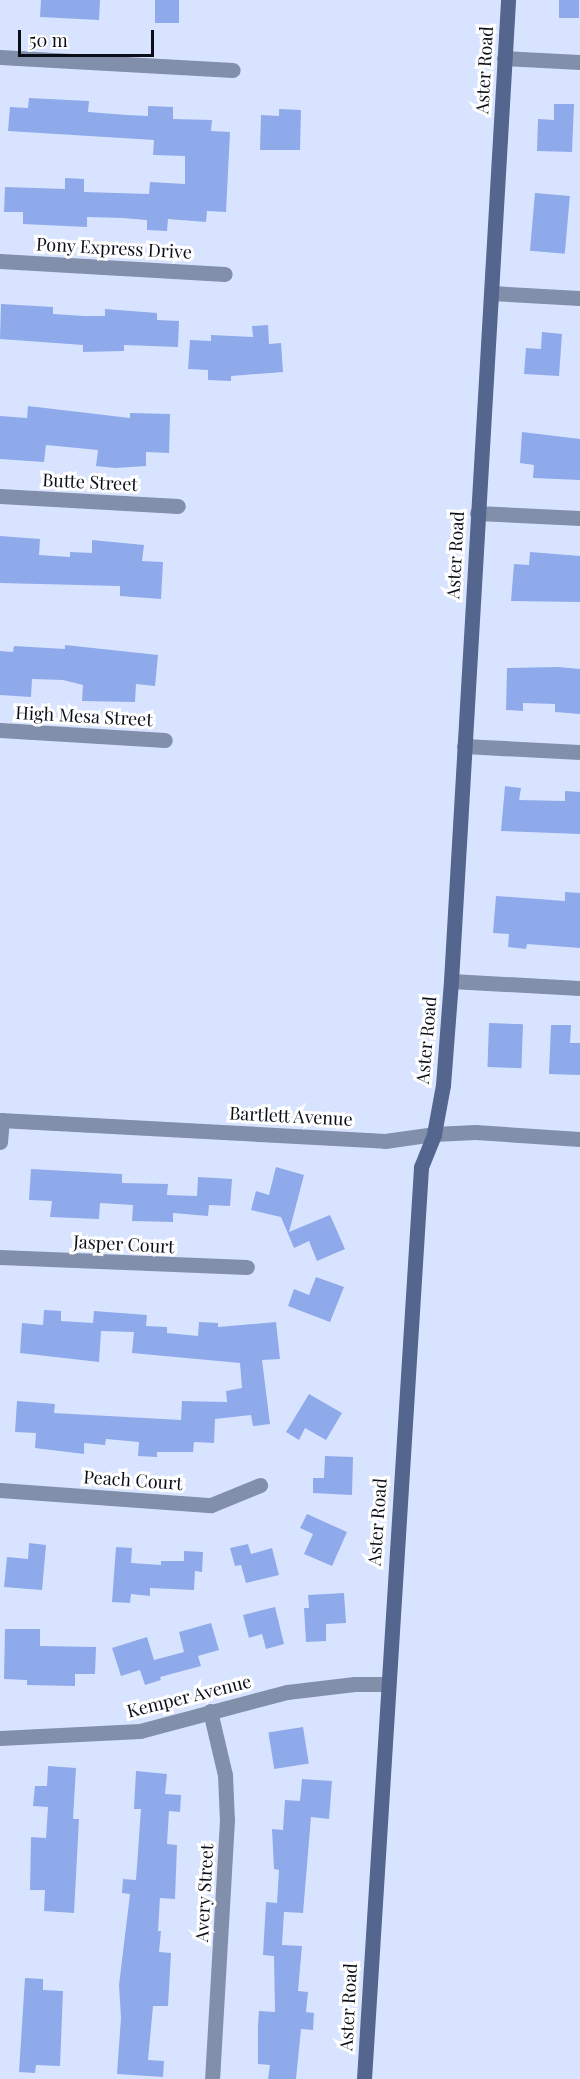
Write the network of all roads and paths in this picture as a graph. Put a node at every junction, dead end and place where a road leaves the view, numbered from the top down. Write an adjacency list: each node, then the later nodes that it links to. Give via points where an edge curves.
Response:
1 (508, 0): 3 (main road, Aster Road)
2 (0, 57): 5 (street)
3 (504, 58): 4 (street); 8 (main road, Aster Road)
4 (580, 62)
5 (234, 70)
6 (0, 261): 7 (street, Pony Express Drive)
7 (225, 274)
8 (491, 293): 9 (street); 12 (main road, Aster Road)
9 (580, 298)
10 (0, 496): 11 (street, Butte Street)
11 (178, 506)
12 (477, 513): 13 (street); 16 (main road, Aster Road)
13 (580, 518)
14 (0, 730): 15 (street, High Mesa Street)
15 (165, 740)
16 (464, 746): 17 (street); 18 (main road, Aster Road)
17 (580, 752)
18 (451, 981): 19 (street); 21 (main road, Aster Road, via 443,1085)
19 (580, 988)
20 (1, 1120): 21 (street, Bartlett Avenue, via 385,1141); 23 (street)
21 (434, 1134): 22 (street, Bartlett Avenue, via 475,1132); 28 (main road, Aster Road, via 421,1167)
22 (580, 1139)
23 (0, 1142)
24 (0, 1257): 25 (street, Jasper Court)
25 (247, 1267)
26 (260, 1485): 27 (street, Peach Court, via 211,1505)
27 (0, 1490)
28 (386, 1684): 29 (street, Kemper Avenue, via 311,1689); 32 (main road, Aster Road)
29 (210, 1711): 30 (street, Kemper Avenue, via 140,1731); 31 (street, Avery Street, via 225,1775 227,1820)
30 (0, 1738)
31 (212, 2079)
32 (364, 2079)

